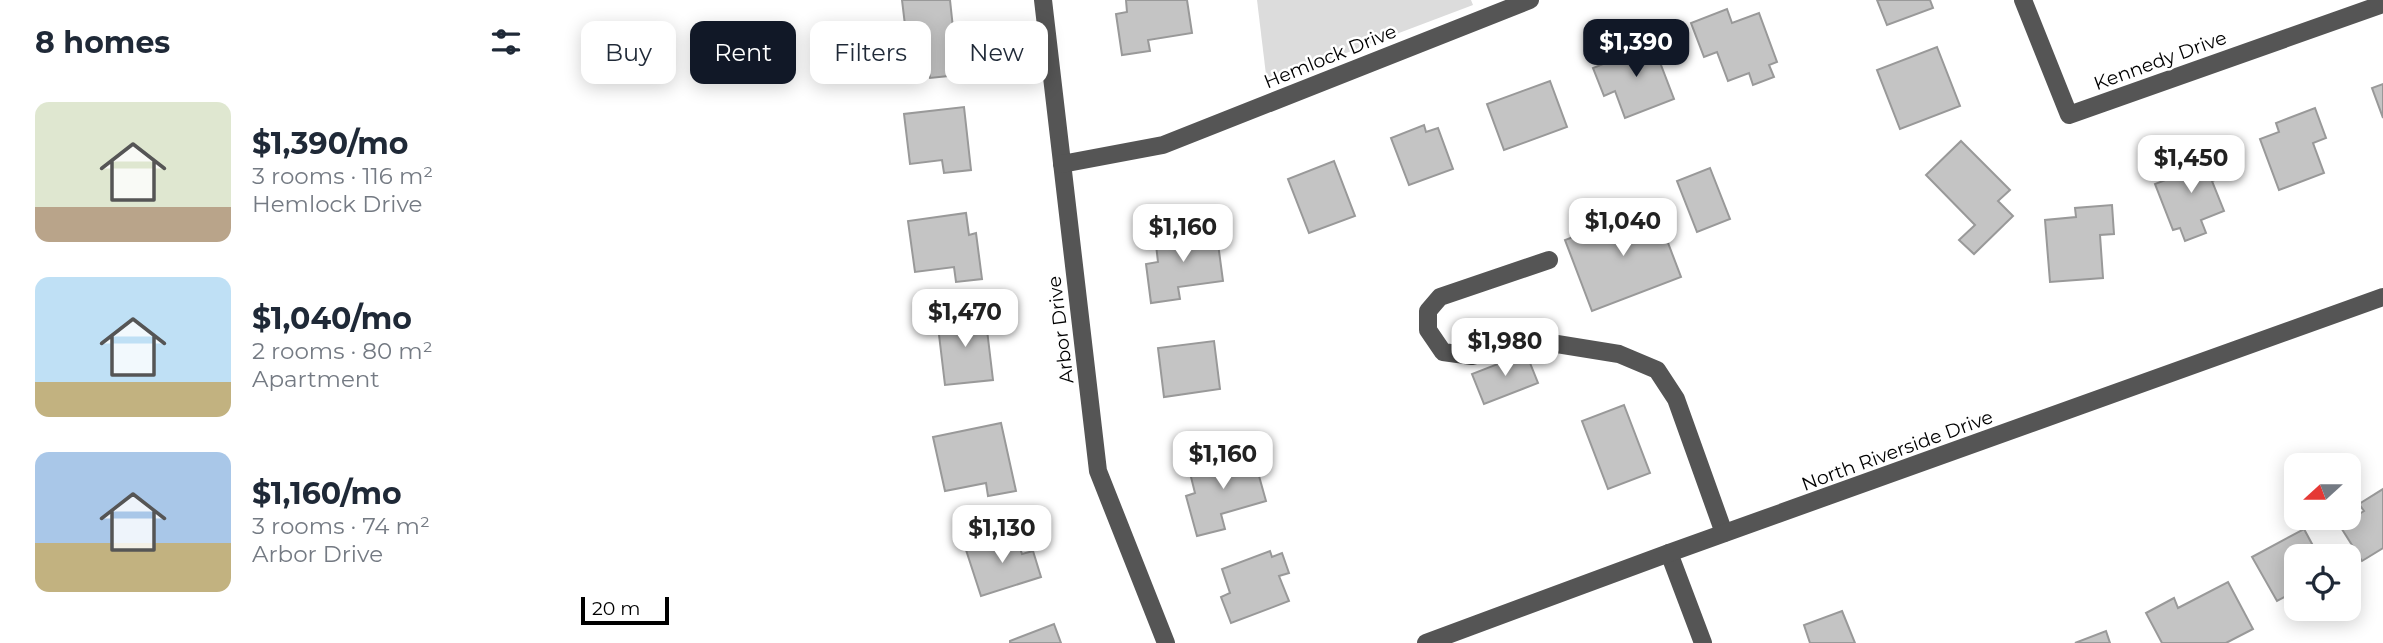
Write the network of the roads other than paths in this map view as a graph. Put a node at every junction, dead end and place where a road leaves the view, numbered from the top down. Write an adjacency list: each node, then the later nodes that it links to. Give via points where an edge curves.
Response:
1 (1043, 0): 5 (street, Arbor Drive)
2 (1530, 0): 5 (street, Hemlock Drive, via 1163,145)
3 (2023, 0): 4 (street, Kennedy Drive, via 2069,115)
4 (2383, 4)
5 (1062, 164): 10 (street, Arbor Drive, via 1098,471)
6 (1549, 260): 8 (street, via 1440,297 1428,311 1428,330 1443,352 1472,356 1528,342 1558,344 1619,354 1657,370 1676,399)
7 (2383, 297): 8 (street, North Riverside Drive)
8 (1724, 533): 9 (street, North Riverside Drive)
9 (1669, 553): 11 (street, North Riverside Drive); 12 (street)
10 (1166, 643)
11 (1426, 643)
12 (1703, 643)

